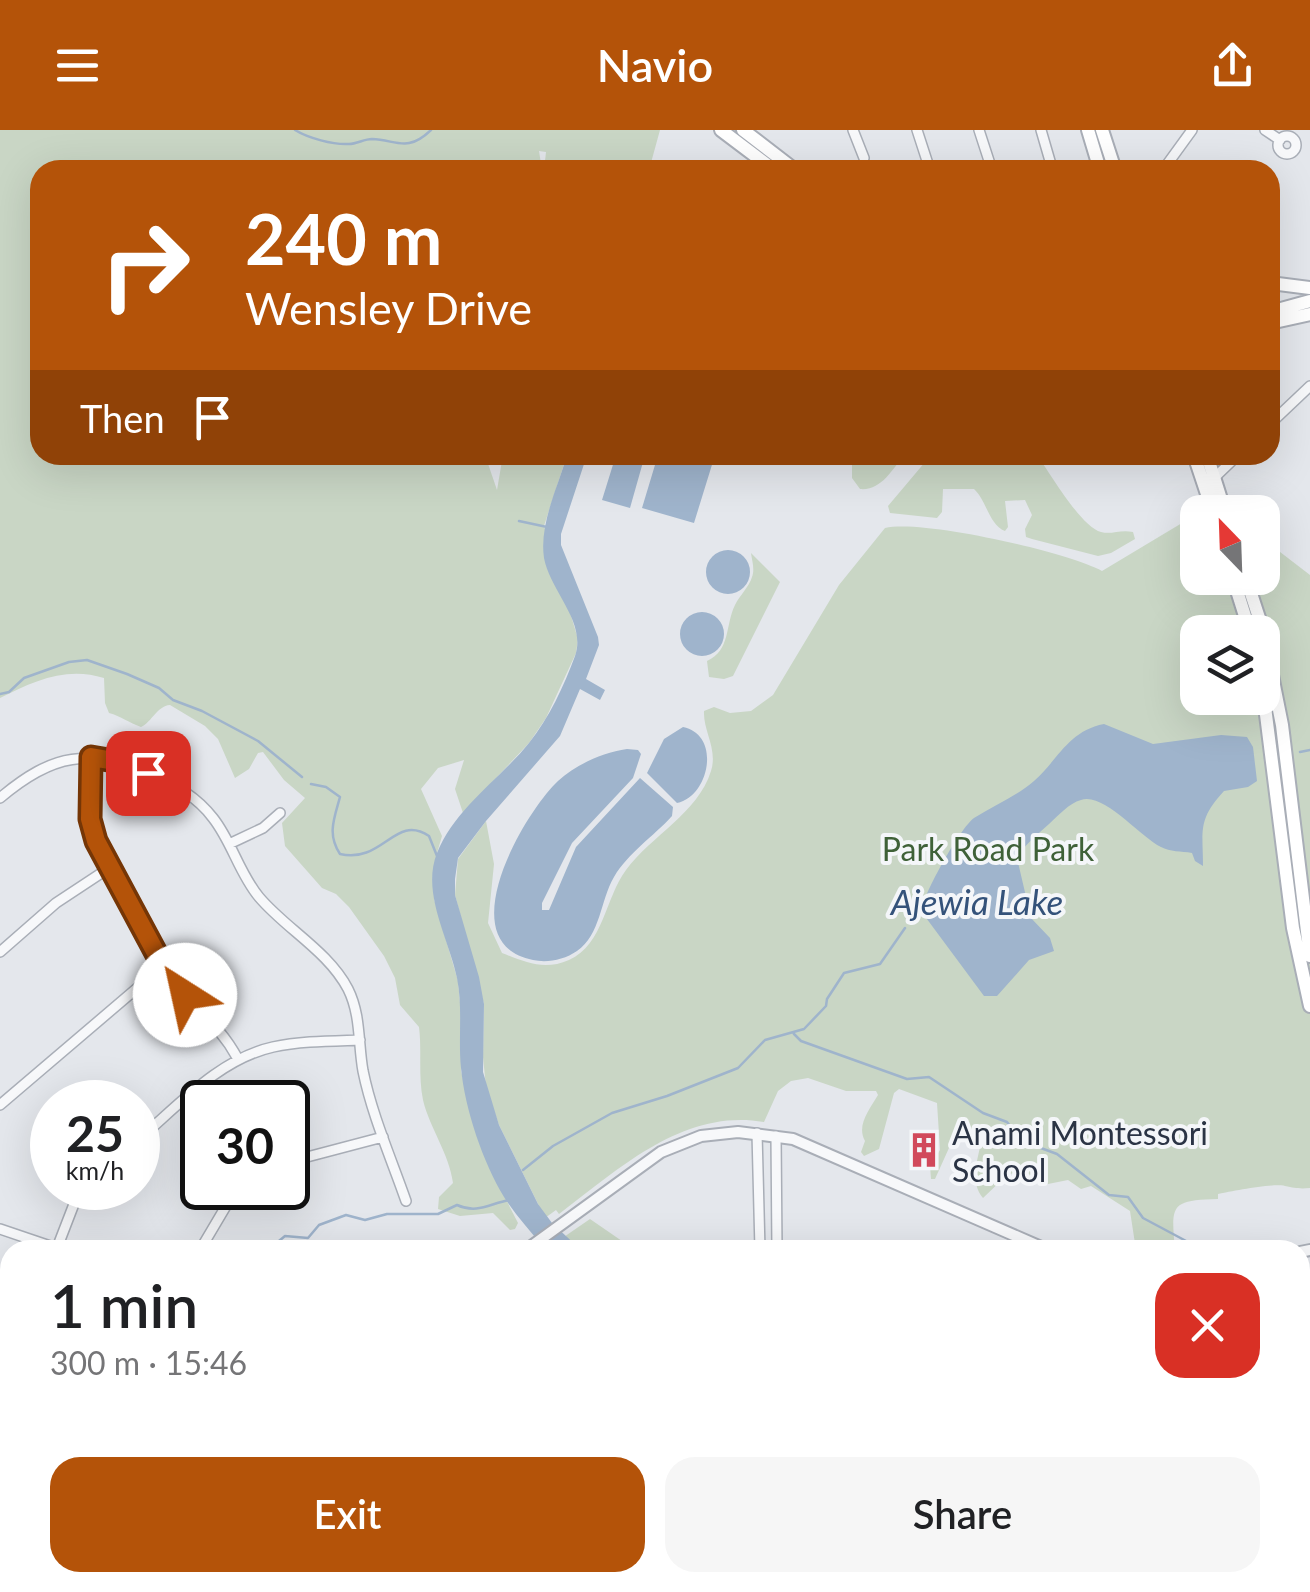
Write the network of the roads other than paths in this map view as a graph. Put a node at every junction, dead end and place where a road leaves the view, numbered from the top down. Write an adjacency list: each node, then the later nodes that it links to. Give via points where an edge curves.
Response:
1 (720, 130): 13 (main road)
2 (743, 130): 14 (main road)
3 (853, 130): 12 (street)
4 (918, 130): 15 (street)
5 (979, 130): 16 (street)
6 (1040, 130): 17 (street)
7 (1088, 130): 18 (main road)
8 (1192, 130): 20 (street)
9 (1265, 130): 11 (street)
10 (1104, 135): 19 (main road)
11 (1280, 140)
12 (864, 158)
13 (760, 160)
14 (782, 160)
15 (927, 160)
16 (989, 160)
17 (1050, 160)
18 (1097, 160)
19 (1114, 160)
20 (1170, 160)
21 (1280, 284): 22 (main road)
22 (1310, 288)
23 (1310, 301): 24 (main road)
24 (1280, 309)
25 (1310, 314): 26 (main road)
26 (1280, 321)
27 (1310, 386): 28 (street)
28 (1280, 414)
29 (1200, 465): 32 (main road)
30 (1208, 465): 32 (main road)
31 (1228, 465): 32 (street)
32 (1210, 483): 33 (main road); 34 (main road)
33 (1211, 495)
34 (1216, 495)
35 (1251, 595): 43 (main road, via 1282,725)
36 (1266, 715): 45 (main road, via 1292,928)
37 (91, 757): 38 (street, via 41,768); 40 (street, via 128,764 184,790 210,813); 41 (street, via 90,819)
38 (0, 798)
39 (280, 814): 40 (street)
40 (229, 844): 46 (street, via 254,891 342,978)
41 (109, 868): 42 (street); 44 (street)
42 (0, 952)
43 (1310, 956)
44 (163, 966): 47 (street, via 215,1023); 48 (street)
45 (1310, 1006)
46 (360, 1040): 47 (street, via 287,1044); 51 (street)
47 (238, 1060): 49 (street)
48 (0, 1105)
49 (160, 1121)
50 (757, 1133): 52 (street); 61 (street, via 717,1133 670,1148); 62 (street)
51 (383, 1136): 53 (street); 54 (street)
52 (776, 1136): 63 (street); 64 (street)
53 (310, 1156)
54 (406, 1200)
55 (72, 1210): 59 (street)
56 (224, 1210): 60 (street)
57 (0, 1228): 58 (street)
58 (34, 1240)
59 (63, 1240)
60 (206, 1240)
61 (540, 1240)
62 (760, 1240)
63 (777, 1240)
64 (1026, 1240)

